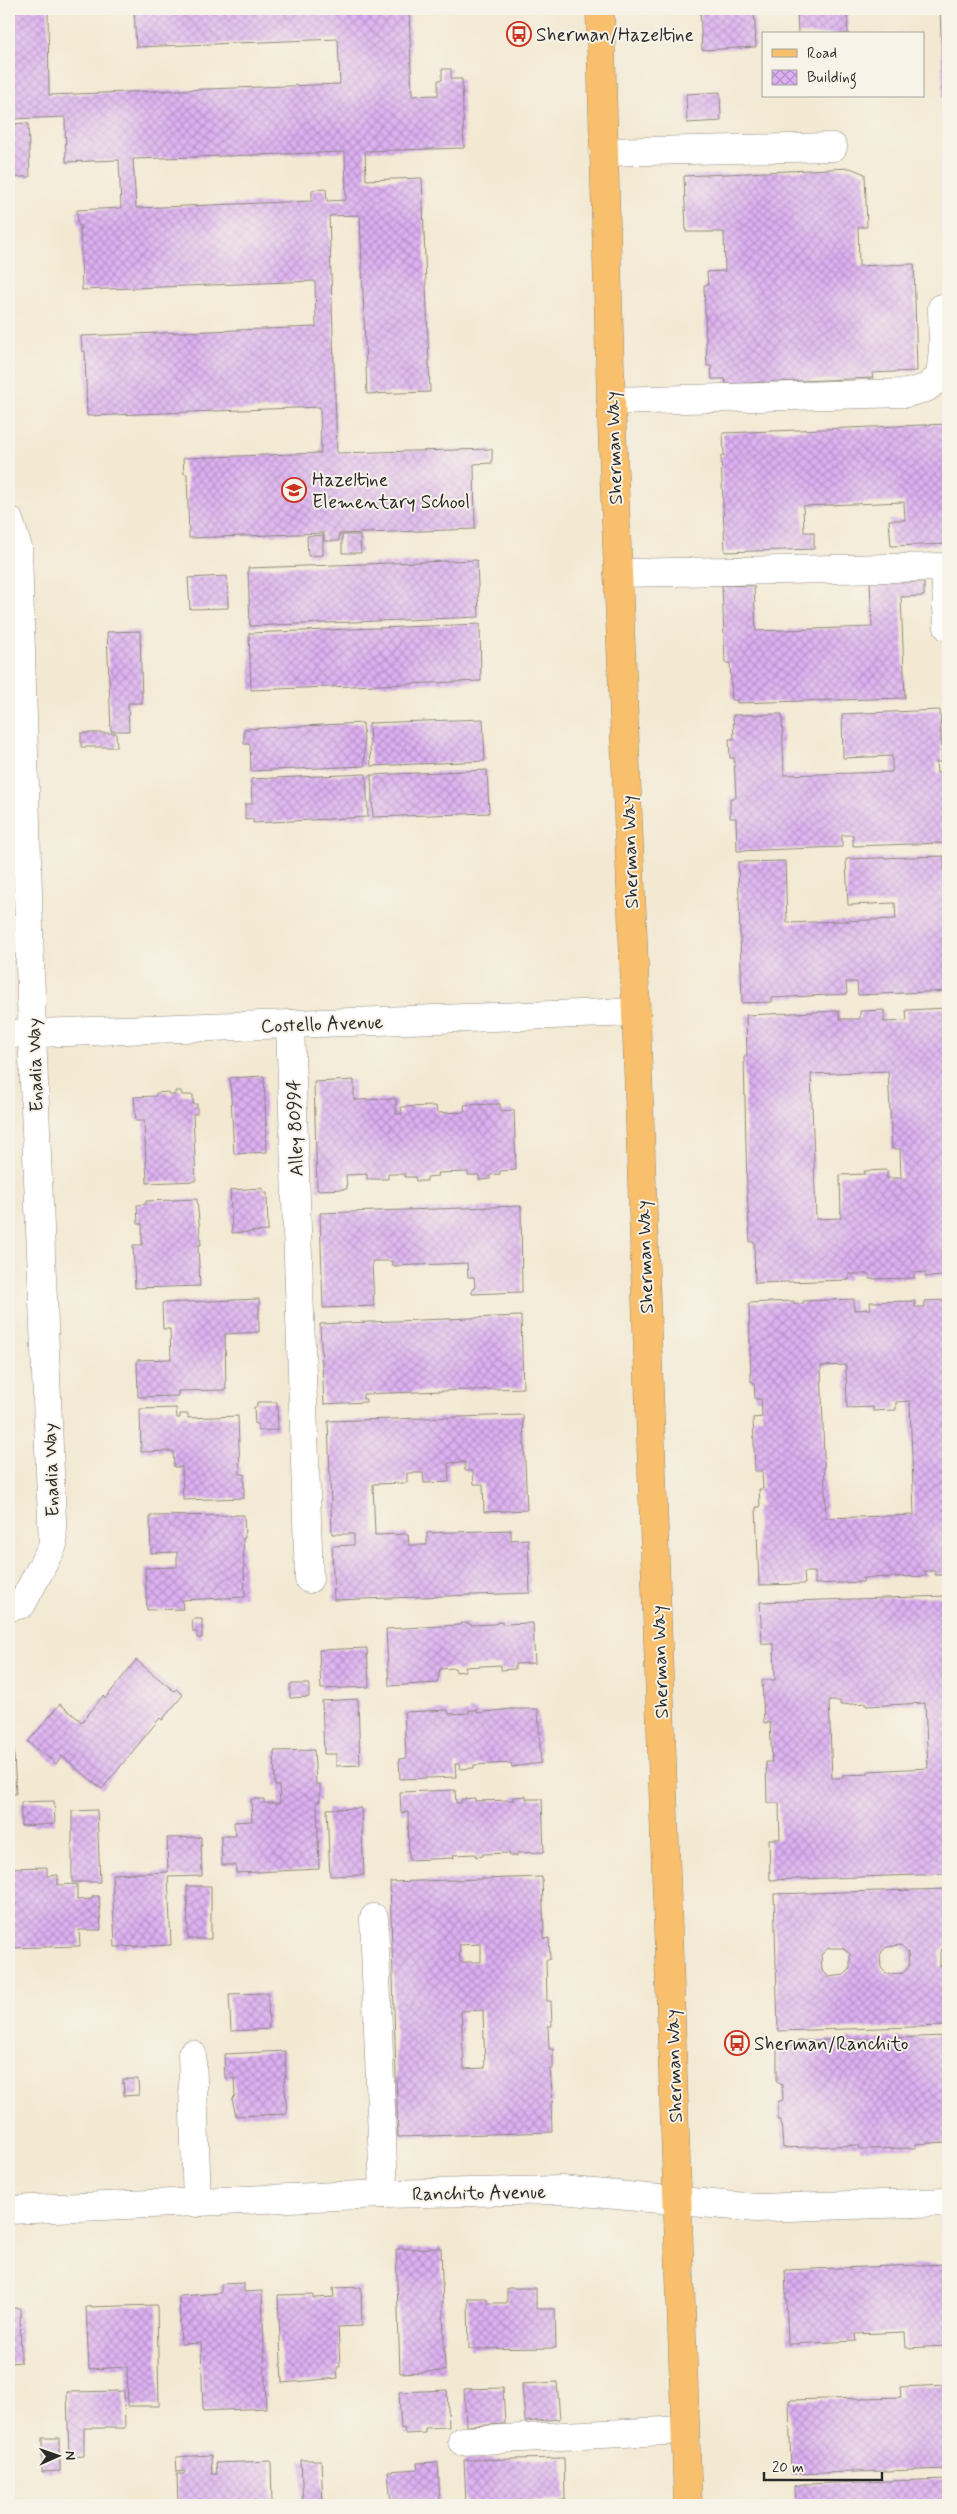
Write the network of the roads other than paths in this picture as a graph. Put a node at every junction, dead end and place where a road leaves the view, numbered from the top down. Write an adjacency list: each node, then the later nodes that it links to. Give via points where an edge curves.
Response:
1 (600, 9): 3 (main road, Sherman Way)
2 (833, 147): 3 (street)
3 (603, 152): 5 (main road, Sherman Way)
4 (942, 308): 5 (street, via 940,377 926,388 907,394)
5 (611, 400): 7 (main road, Sherman Way)
6 (9, 520): 11 (street, Enadia Way, via 18,548)
7 (618, 573): 8 (street, via 945,567); 9 (main road, Sherman Way)
8 (948, 627)
9 (636, 1012): 10 (street, Costello Avenue); 17 (main road, Sherman Way)
10 (290, 1024): 11 (street, Costello Avenue); 12 (street, Alley 80994)
11 (20, 1034): 13 (street, Enadia Way, via 53,1545)
12 (309, 1580)
13 (15, 1605)
14 (374, 1918): 16 (street)
15 (192, 2054): 19 (street)
16 (384, 2194): 17 (street, Ranchito Avenue, via 562,2190); 19 (street, Ranchito Avenue)
17 (676, 2200): 18 (street, Ranchito Avenue, via 756,2208); 21 (main road, Sherman Way)
18 (948, 2202)
19 (197, 2203): 20 (street, Ranchito Avenue)
20 (9, 2210)
21 (685, 2430): 22 (street); 23 (main road, Sherman Way)
22 (462, 2441)
23 (688, 2505)

